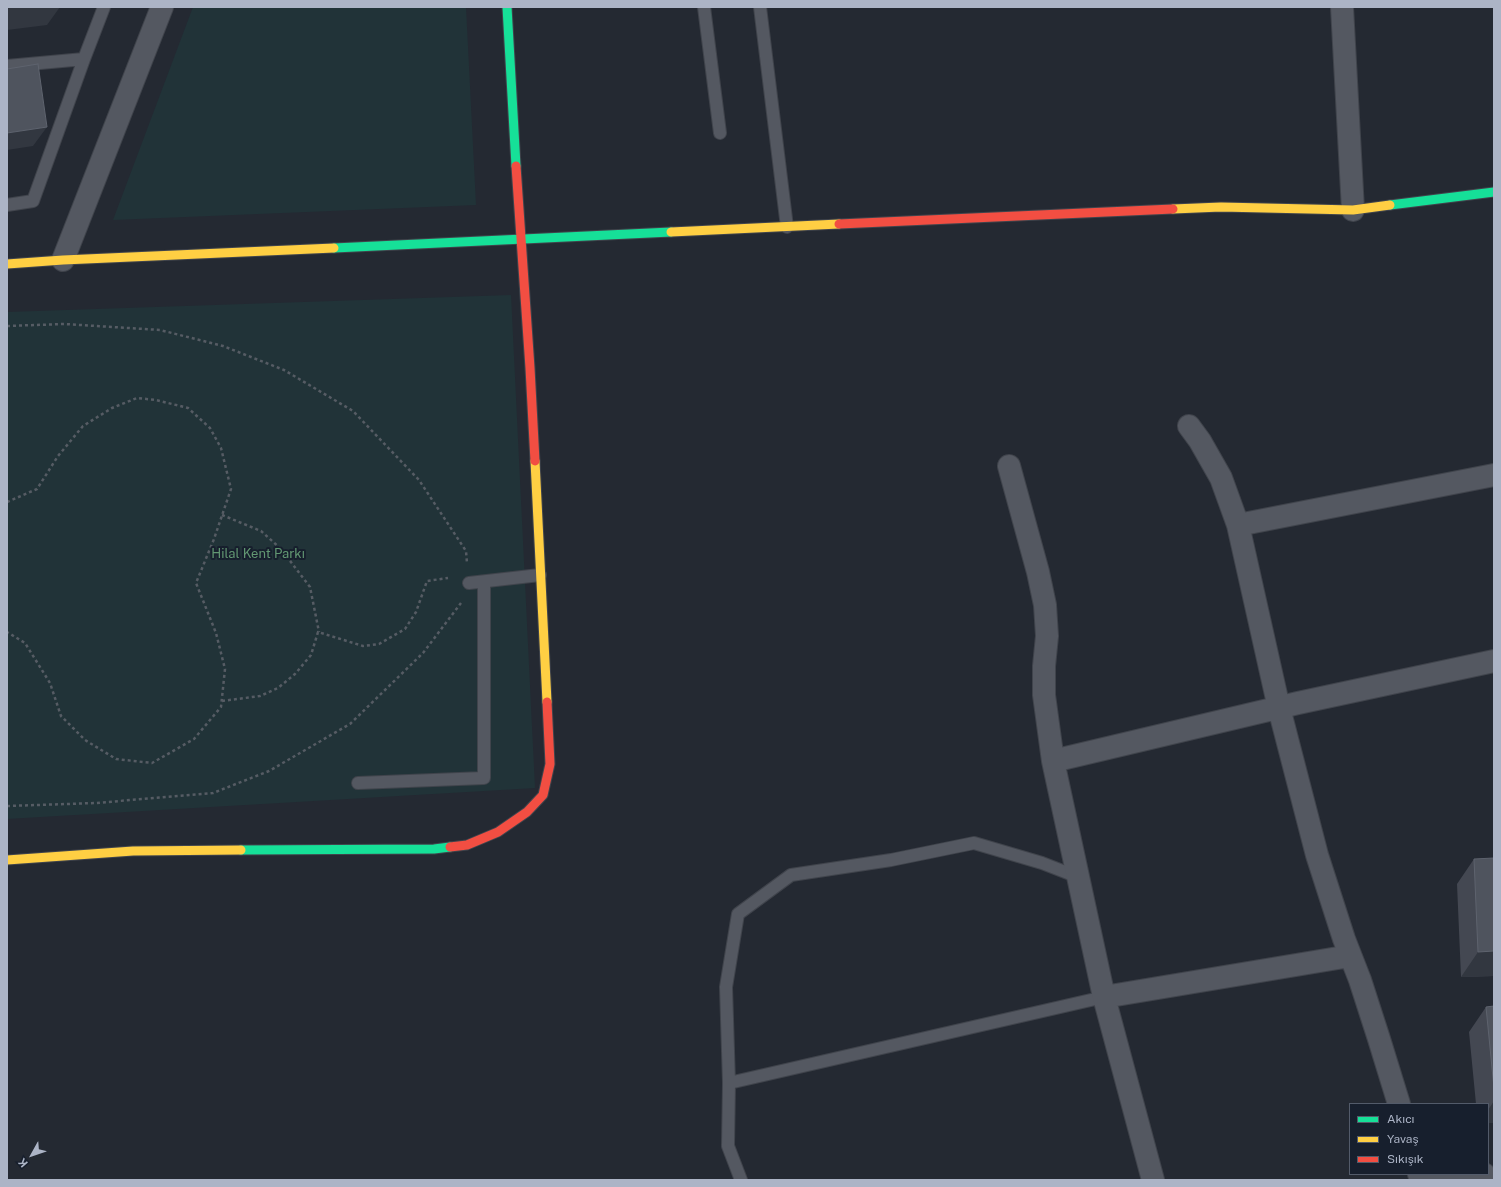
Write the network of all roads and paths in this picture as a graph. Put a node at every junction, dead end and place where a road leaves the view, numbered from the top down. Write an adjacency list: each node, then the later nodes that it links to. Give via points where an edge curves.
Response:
1 (104, 7): 7 (lane)
2 (162, 7): 15 (street)
3 (507, 7): 14 (street)
4 (704, 7): 9 (lane)
5 (760, 7): 13 (lane)
6 (1342, 7): 12 (street)
7 (84, 59): 8 (lane); 11 (lane, via 32,201)
8 (7, 66)
9 (720, 133)
10 (1494, 192): 12 (street)
11 (7, 205)
12 (1353, 210): 13 (street, via 1221,207)
13 (787, 227): 14 (street)
14 (520, 239): 15 (street); 24 (street, via 530,368)
15 (63, 260): 16 (street)
16 (7, 264)
17 (7, 326): 25 (path, via 64,324 160,330 223,346 284,370 353,411 419,480 466,551)
18 (1189, 426): 23 (street, via 1221,478)
19 (1009, 466): 32 (street, via 1045,605 1047,636 1044,695)
20 (1494, 475): 23 (street)
21 (7, 502): 22 (path, via 37,489 58,456 83,426 112,408 138,398 188,408 210,428 221,448 231,489)
22 (222, 515): 28 (path, via 261,531 281,549 310,587); 30 (path, via 196,583 216,633 225,669)
23 (1238, 526): 31 (street)
24 (540, 575): 26 (lane); 35 (street, via 550,764 543,795 527,812 498,832 467,845 434,849 133,851)
25 (469, 579): 26 (lane); 28 (path, via 427,581 416,612 405,629 380,644 362,646); 34 (path, via 470,592 423,653 350,724 269,771 213,793 96,803)
26 (484, 582): 33 (lane, via 484,778)
27 (7, 632): 30 (path, via 26,644 50,683 61,716 85,740 116,759 152,763 194,739 221,707)
28 (319, 632): 30 (path, via 311,655 295,674 278,688 260,696)
29 (1494, 661): 31 (street)
30 (222, 701)
31 (1279, 708): 32 (street); 37 (street, via 1317,856)
32 (1052, 761): 36 (street)
33 (358, 783)
34 (7, 806)
35 (7, 860)
36 (1078, 877): 38 (street); 39 (lane, via 1042,863 974,843 891,860 791,875 738,914 726,987)
37 (1350, 956): 38 (street); 40 (street)
38 (1104, 997): 39 (lane); 43 (street)
39 (729, 1083): 42 (lane, via 728,1146)
40 (1399, 1103)
41 (1477, 1175): 44 (street)
42 (741, 1180)
43 (1153, 1180)
44 (1440, 1180)

